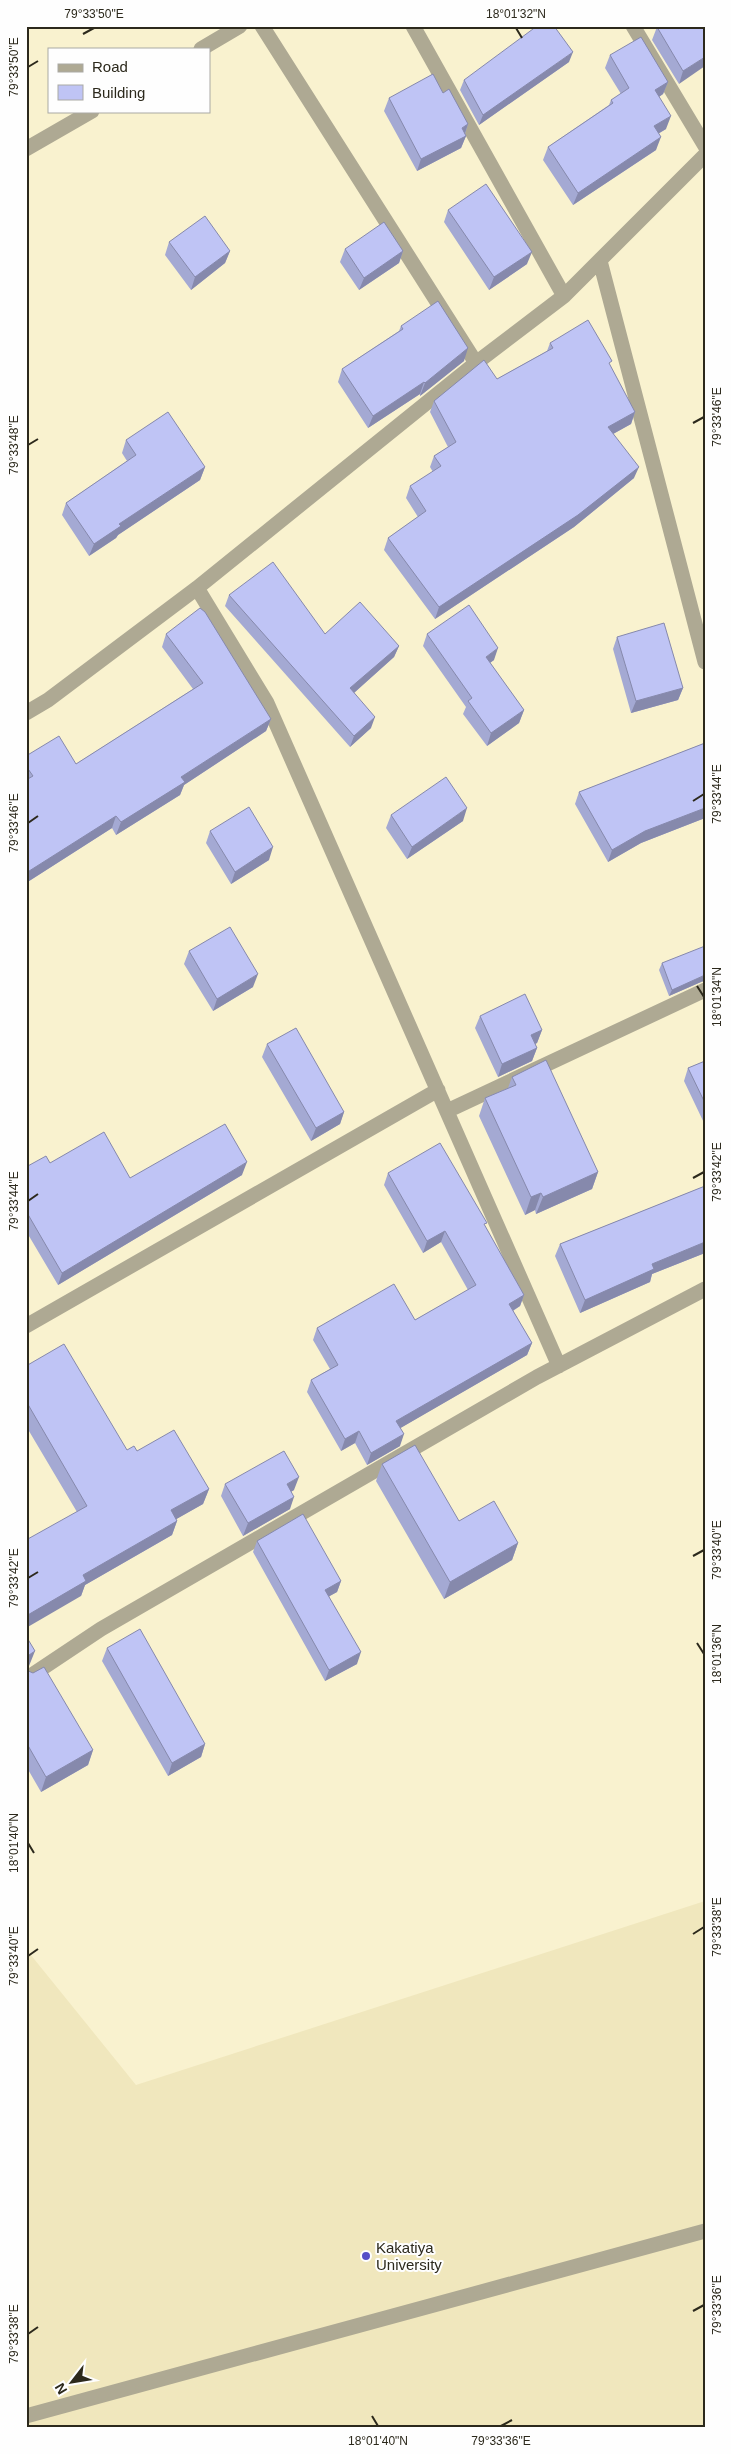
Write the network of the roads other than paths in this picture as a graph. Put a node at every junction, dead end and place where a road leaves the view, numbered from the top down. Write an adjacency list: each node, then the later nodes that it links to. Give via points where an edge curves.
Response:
1 (240, 26): 5 (street)
2 (262, 26): 12 (street)
3 (413, 26): 11 (street)
4 (633, 26): 7 (street)
5 (203, 48)
6 (90, 112): 8 (street)
7 (705, 146)
8 (26, 149)
9 (705, 155): 10 (street)
10 (600, 261): 11 (street); 14 (street)
11 (564, 296): 12 (street)
12 (476, 363): 13 (street)
13 (197, 588): 15 (street); 17 (street, via 267,704)
14 (705, 662)
15 (26, 713)
16 (705, 990): 18 (street)
17 (438, 1090): 18 (street); 20 (street)
18 (447, 1111): 21 (street)
19 (705, 1289): 21 (street)
20 (26, 1326)
21 (559, 1366): 22 (street, via 100,1629)
22 (26, 1679)
23 (705, 2231): 24 (street)
24 (26, 2416)

